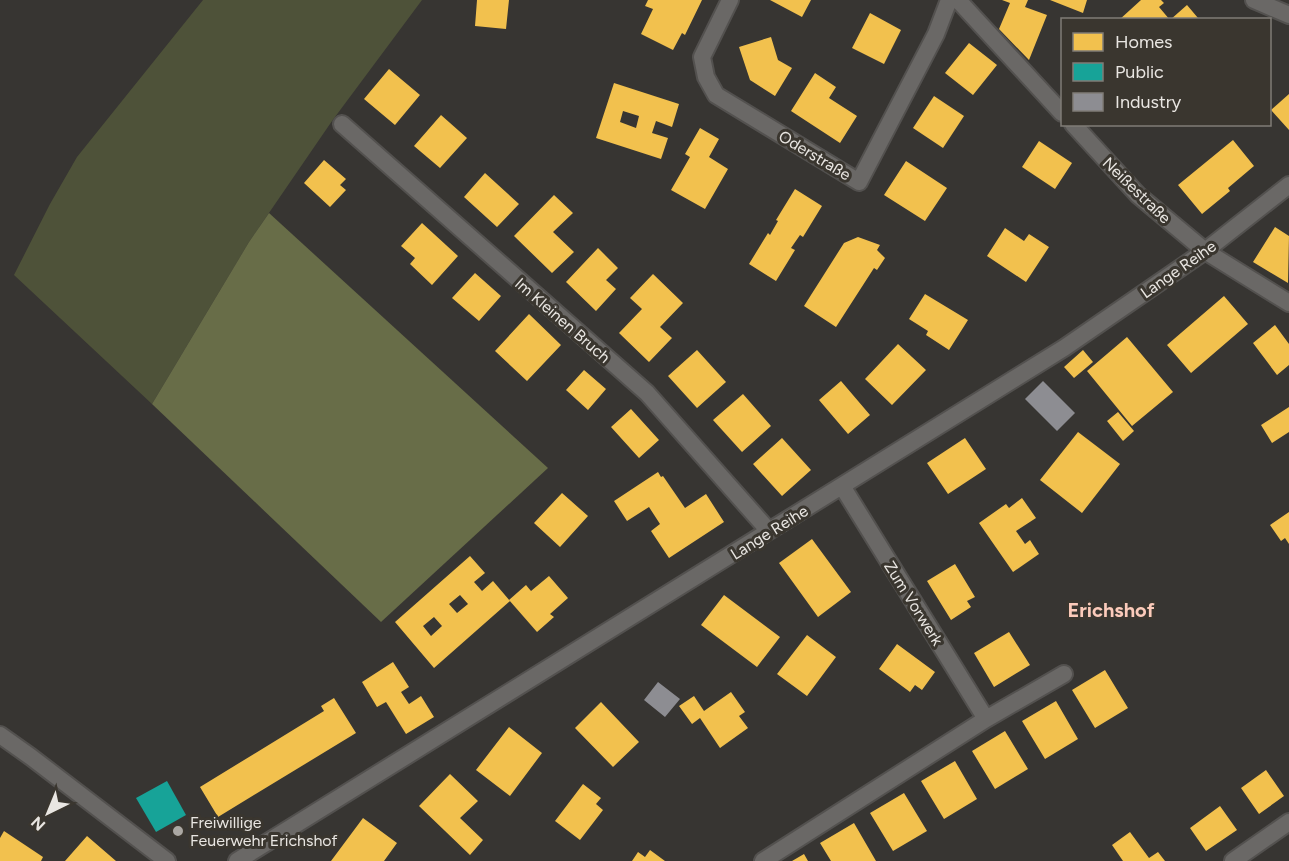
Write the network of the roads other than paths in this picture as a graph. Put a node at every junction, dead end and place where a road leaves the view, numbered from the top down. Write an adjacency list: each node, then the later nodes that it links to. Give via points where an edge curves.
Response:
1 (730, 0): 2 (street, Oderstraße, via 702,57 706,77 716,95 860,182 936,34)
2 (949, 0)
3 (958, 0): 6 (street)
4 (1254, 0): 5 (street)
5 (1289, 15)
6 (1061, 112)
7 (342, 124): 13 (street, Im Kleinen Bruch, via 647,393)
8 (1075, 126): 10 (street, Neißestraße, via 1138,195)
9 (1289, 186): 10 (street, Lange Reihe)
10 (1205, 251): 11 (street, Neißestraße); 12 (street, Lange Reihe, via 1064,348)
11 (1289, 303)
12 (842, 486): 13 (street, Lange Reihe); 15 (street, Zum Vorwerk)
13 (769, 531): 19 (street, Lange Reihe)
14 (1064, 674): 15 (street)
15 (986, 719): 20 (street)
16 (0, 735): 18 (street)
17 (1289, 822): 21 (street)
18 (167, 861)
19 (237, 861)
20 (763, 861)
21 (1233, 861)

